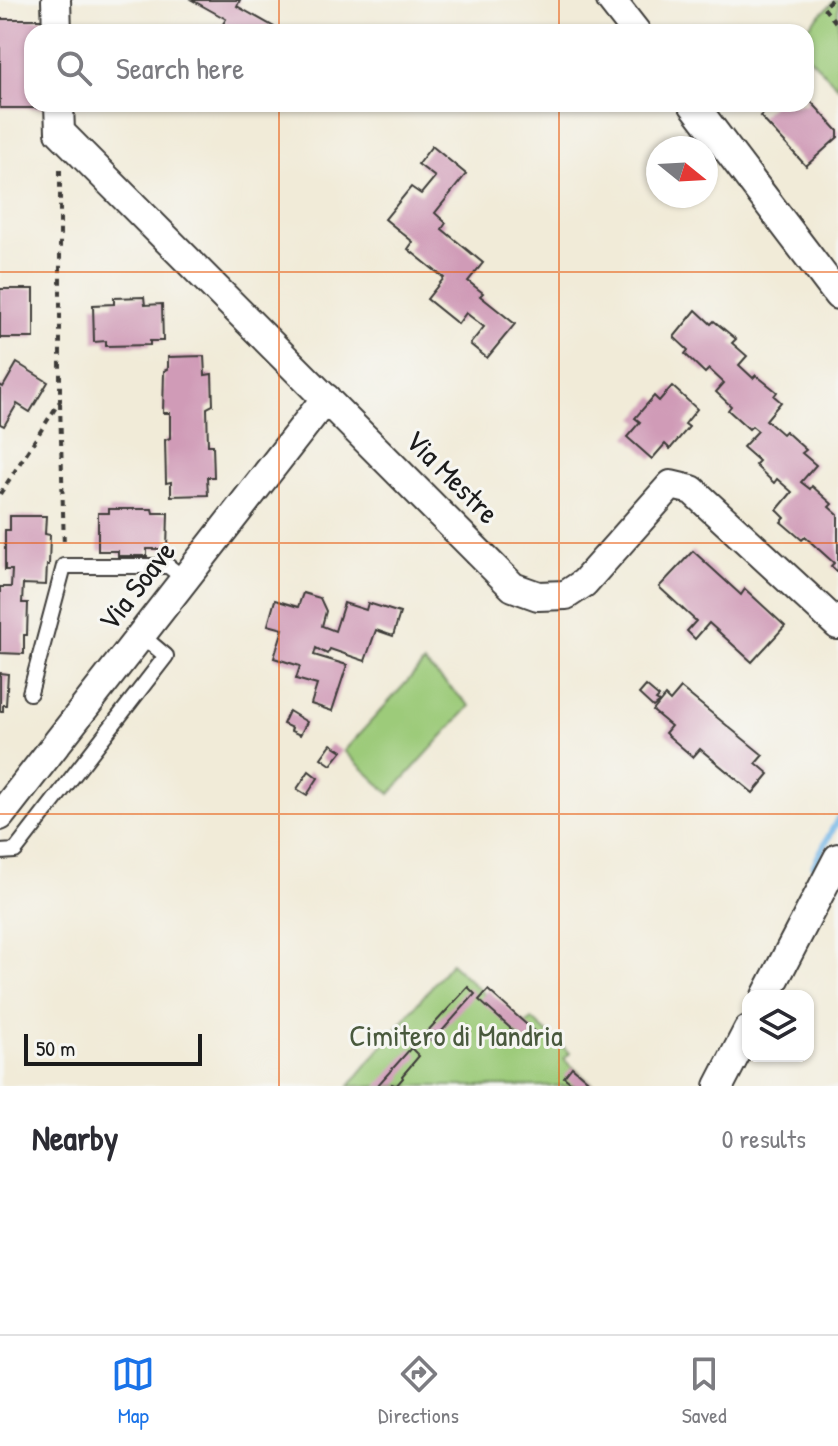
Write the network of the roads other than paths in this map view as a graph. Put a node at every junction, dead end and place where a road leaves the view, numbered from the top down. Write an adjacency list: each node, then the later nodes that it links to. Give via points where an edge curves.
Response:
1 (56, 0): 3 (street)
2 (611, 0): 4 (street)
3 (57, 24)
4 (630, 24)
5 (699, 112): 7 (street)
6 (59, 118): 8 (street, Via Mestre)
7 (838, 295)
8 (326, 398): 9 (street, Via Soave); 10 (street, Via Mestre, via 513,587 538,596 566,595 584,583 671,485 692,490)
9 (186, 580): 11 (street, Via Soave); 12 (lane, via 168,566 64,566)
10 (838, 625)
11 (141, 635): 13 (street, Via Soave); 14 (lane, via 166,656 15,851)
12 (30, 693)
13 (0, 816)
14 (0, 852)
15 (838, 858): 16 (street)
16 (831, 891): 17 (street)
17 (770, 990)
18 (742, 1042): 19 (street)
19 (719, 1086)

